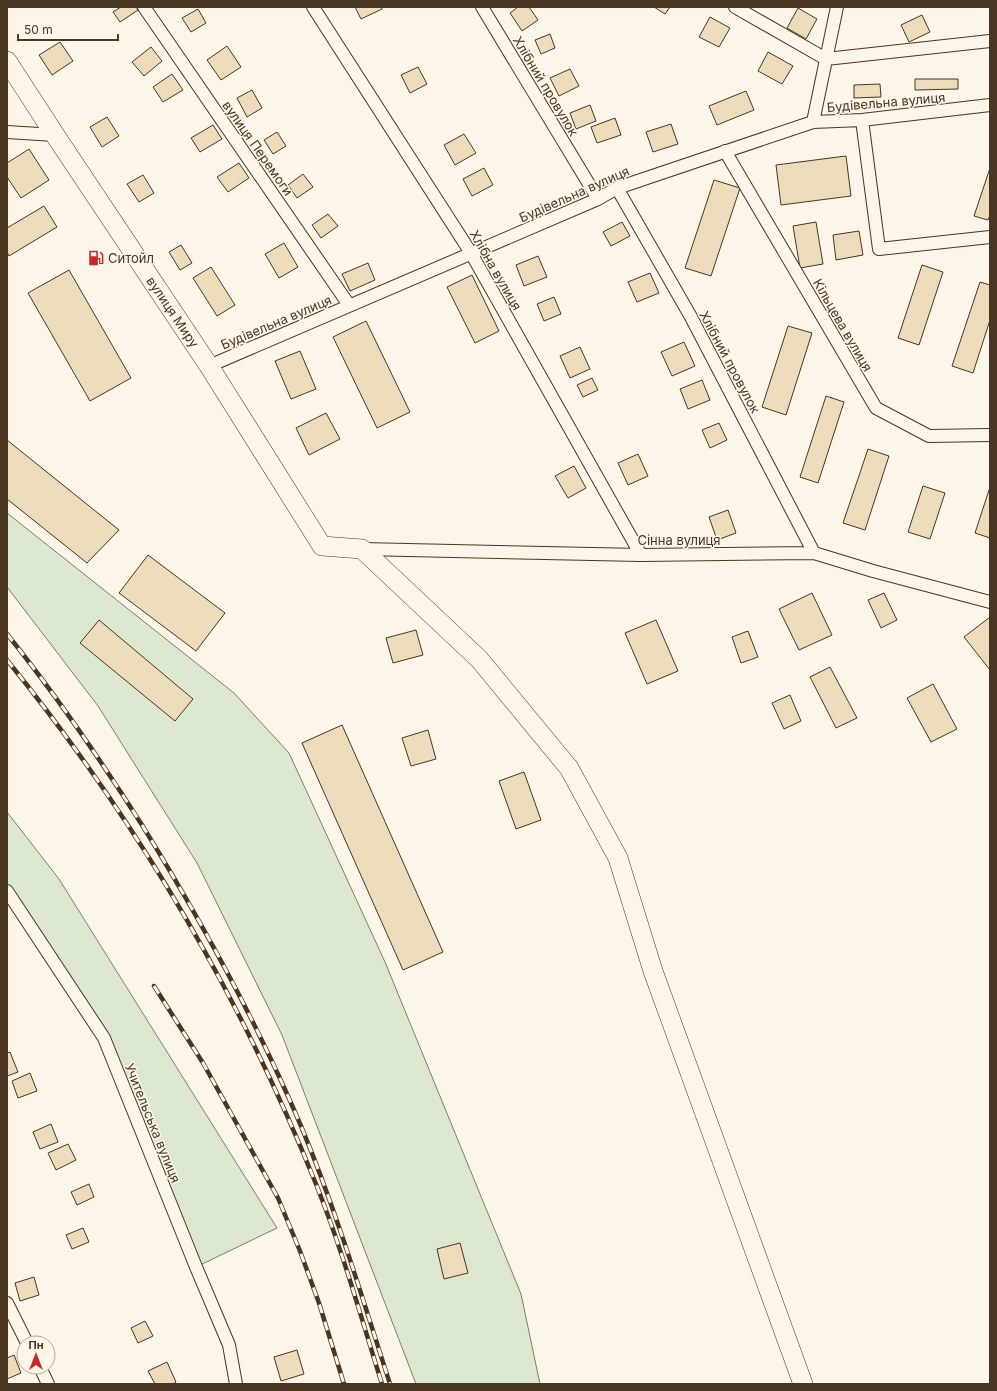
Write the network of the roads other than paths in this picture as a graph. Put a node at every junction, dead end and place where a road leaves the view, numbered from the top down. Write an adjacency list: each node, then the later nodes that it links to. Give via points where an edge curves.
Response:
1 (144, 7): 19 (street, вулиця Перемоги)
2 (313, 7): 18 (street, Хлібна вулиця)
3 (482, 7): 16 (street, Хлібний провулок)
4 (736, 7): 7 (street)
5 (837, 7): 7 (street)
6 (990, 41): 7 (street)
7 (826, 59): 11 (street)
8 (7, 61): 13 (main road, вулиця Миру)
9 (990, 105): 10 (street, Будівельна вулиця)
10 (862, 120): 11 (street, Будівельна вулиця); 17 (street, via 879,249)
11 (813, 122): 14 (street, Будівельна вулиця)
12 (7, 132): 13 (street)
13 (55, 135): 20 (main road, вулиця Миру)
14 (725, 151): 15 (street, Будівельна вулиця); 21 (street, Кільцева вулиця, via 876,408 929,436)
15 (616, 188): 16 (street, Будівельна вулиця); 23 (street, Хлібний провулок, via 691,317)
16 (598, 199): 18 (street, Будівельна вулиця)
17 (990, 237)
18 (471, 253): 19 (street, Будівельна вулиця); 24 (street, Хлібна вулиця)
19 (349, 305): 20 (street, Будівельна вулиця)
20 (209, 366): 22 (main road, вулиця Миру, via 322,546)
21 (990, 436)
22 (362, 549): 24 (street, Сінна вулиця); 30 (main road, via 479,659 568,768 618,858 653,971)
23 (814, 553): 24 (street, Сінна вулиця); 25 (street, Сінна вулиця)
24 (641, 555)
25 (990, 602)
26 (7, 891): 29 (street, Учительська вулиця, via 104,1038 229,1345)
27 (7, 1303): 28 (street)
28 (23, 1335)
29 (236, 1384)
30 (803, 1384)

